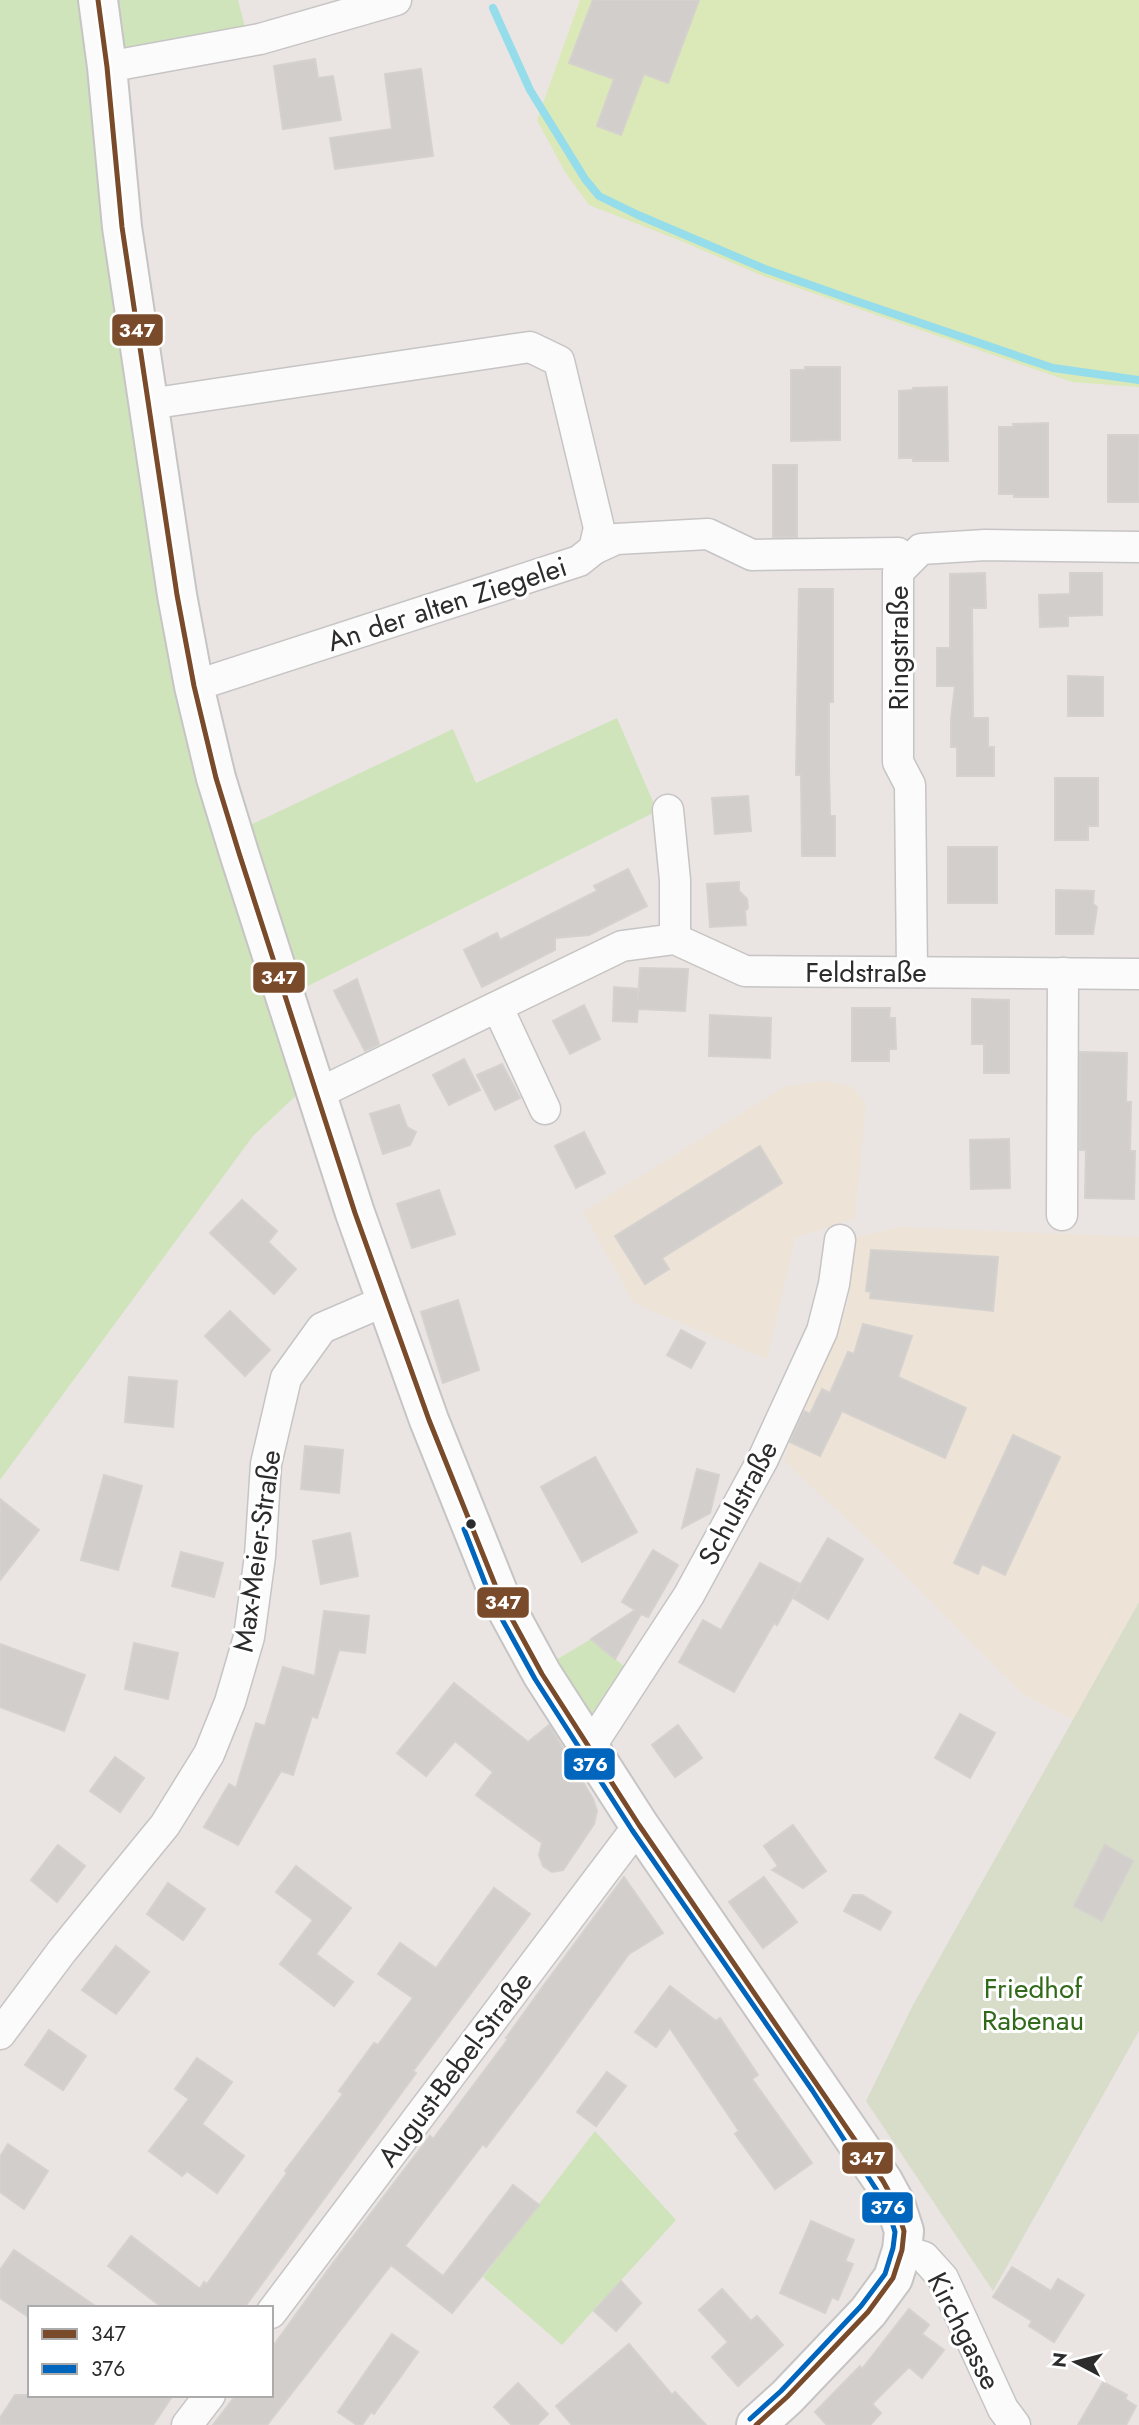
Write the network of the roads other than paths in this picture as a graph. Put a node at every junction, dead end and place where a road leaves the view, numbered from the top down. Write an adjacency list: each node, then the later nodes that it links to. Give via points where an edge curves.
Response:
1 (97, 0): 3 (street)
2 (396, 0): 3 (street, via 260,39)
3 (107, 68): 4 (street, via 122,227)
4 (149, 404): 6 (street, An der alten Ziegelei, via 530,347 559,360 599,528); 8 (street)
5 (1139, 547): 11 (street, Ringstraße, via 920,549 898,572 898,762 910,785)
6 (594, 549): 7 (street, via 616,539 708,534 752,555); 8 (street, An der alten Ziegelei, via 579,561)
7 (898, 553)
8 (194, 685): 15 (street, via 216,778)
9 (668, 810): 10 (street)
10 (675, 939): 11 (street, Feldstraße, via 745,971); 14 (street, via 622,946)
11 (912, 971): 12 (street, Feldstraße)
12 (1063, 973): 13 (street, Feldstraße); 17 (street)
13 (1139, 974)
14 (498, 1008): 15 (street); 16 (street)
15 (317, 1094): 19 (street)
16 (545, 1109)
17 (1062, 1215)
18 (840, 1240): 20 (street, Schulstraße, via 822,1331 763,1459 689,1595)
19 (387, 1300): 20 (street, via 500,1597 542,1674); 22 (street, Max-Meier-Straße, via 322,1328 286,1378 266,1464 249,1637 209,1755 165,1825)
20 (590, 1747): 21 (street)
21 (639, 1825): 23 (street, via 883,2181 904,2231); 24 (street, August-Bebel-Straße)
22 (0, 2034)
23 (902, 2250): 27 (street, via 893,2278 867,2312); 28 (street, Kirchgasse, via 924,2257 943,2278 1003,2409)
24 (273, 2310)
25 (208, 2397): 26 (street)
26 (187, 2425)
27 (756, 2425)
28 (1015, 2425)

